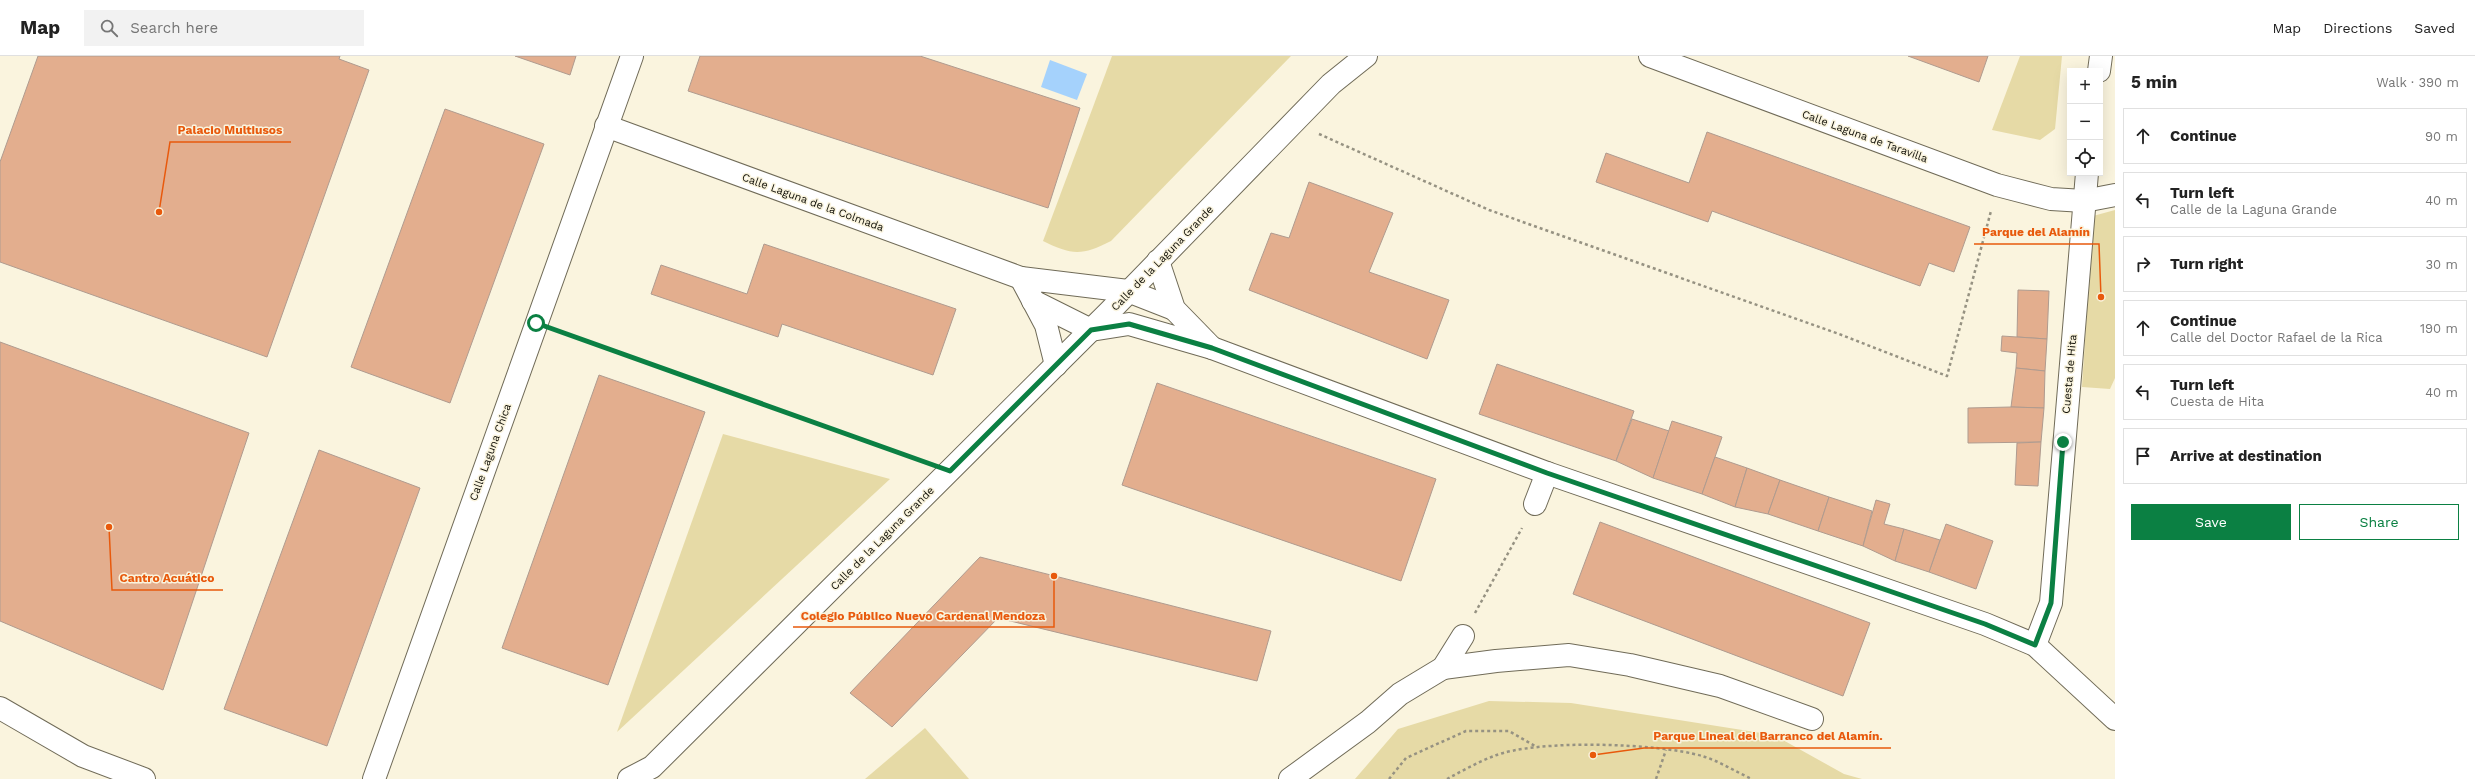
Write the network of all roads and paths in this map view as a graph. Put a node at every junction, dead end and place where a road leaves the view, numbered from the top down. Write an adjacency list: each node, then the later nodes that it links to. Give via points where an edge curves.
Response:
1 (632, 56): 9 (street, Calle Laguna Chica)
2 (1345, 56): 7 (street, Calle de la Laguna Grande)
3 (1366, 56): 7 (street, Calle de la Laguna Grande)
4 (1650, 56): 11 (street, Calle Laguna de Taravilla)
5 (2101, 56): 6 (street)
6 (2099, 68)
7 (1331, 84): 8 (street, Calle de la Laguna Grande)
8 (1293, 122): 11 (path, via 1489,210 1839,334 1947,376); 14 (street, Calle de la Laguna Grande)
9 (606, 126): 15 (street, Calle Laguna de la Colmada); 19 (street, Calle Laguna Chica)
10 (2087, 176): 13 (street, Cuesta de Hita)
11 (1997, 185): 13 (street, Calle Laguna de Taravilla, via 2051,199)
12 (2115, 195): 13 (street, Calle Laguna de Taravilla)
13 (2084, 201): 28 (street, Cuesta de Hita, via 2051,603)
14 (1158, 261): 16 (street, Calle de la Laguna Grande); 18 (street)
15 (1021, 278): 16 (street, Calle Laguna de la Colmada); 17 (street)
16 (1123, 297): 18 (street, Calle Laguna de la Colmada); 20 (street); 21 (street, Calle de la Laguna Grande)
17 (1034, 301): 21 (street); 23 (street, via 1046,325)
18 (1174, 309): 22 (street)
19 (536, 323): 24 (path); 36 (street, Calle Laguna Chica)
20 (1129, 324): 21 (street); 22 (street)
21 (1091, 330): 23 (street, Calle de la Laguna Grande)
22 (1212, 348): 25 (street)
23 (1056, 365): 24 (street, Calle de la Laguna Grande)
24 (950, 471): 37 (street, Calle de la Laguna Grande, via 652,767)
25 (1547, 473): 26 (street); 28 (street, via 1985,624)
26 (1534, 504): 27 (path)
27 (1463, 636): 29 (street)
28 (2035, 645): 32 (street)
29 (1443, 668): 31 (street, via 1570,655 1630,665 1720,686); 38 (street, via 1400,694 1368,722)
30 (0, 708): 35 (street, via 83,756)
31 (1812, 719)
32 (2115, 719)
33 (1535, 747): 34 (path, via 1605,746); 39 (path, via 1509,731 1466,731 1406,758); 40 (path, via 1494,756)
34 (1666, 750): 41 (path); 42 (path, via 1703,756)
35 (144, 779)
36 (374, 779)
37 (629, 779)
38 (1290, 779)
39 (1388, 779)
40 (1447, 779)
41 (1656, 779)
42 (1752, 779)

